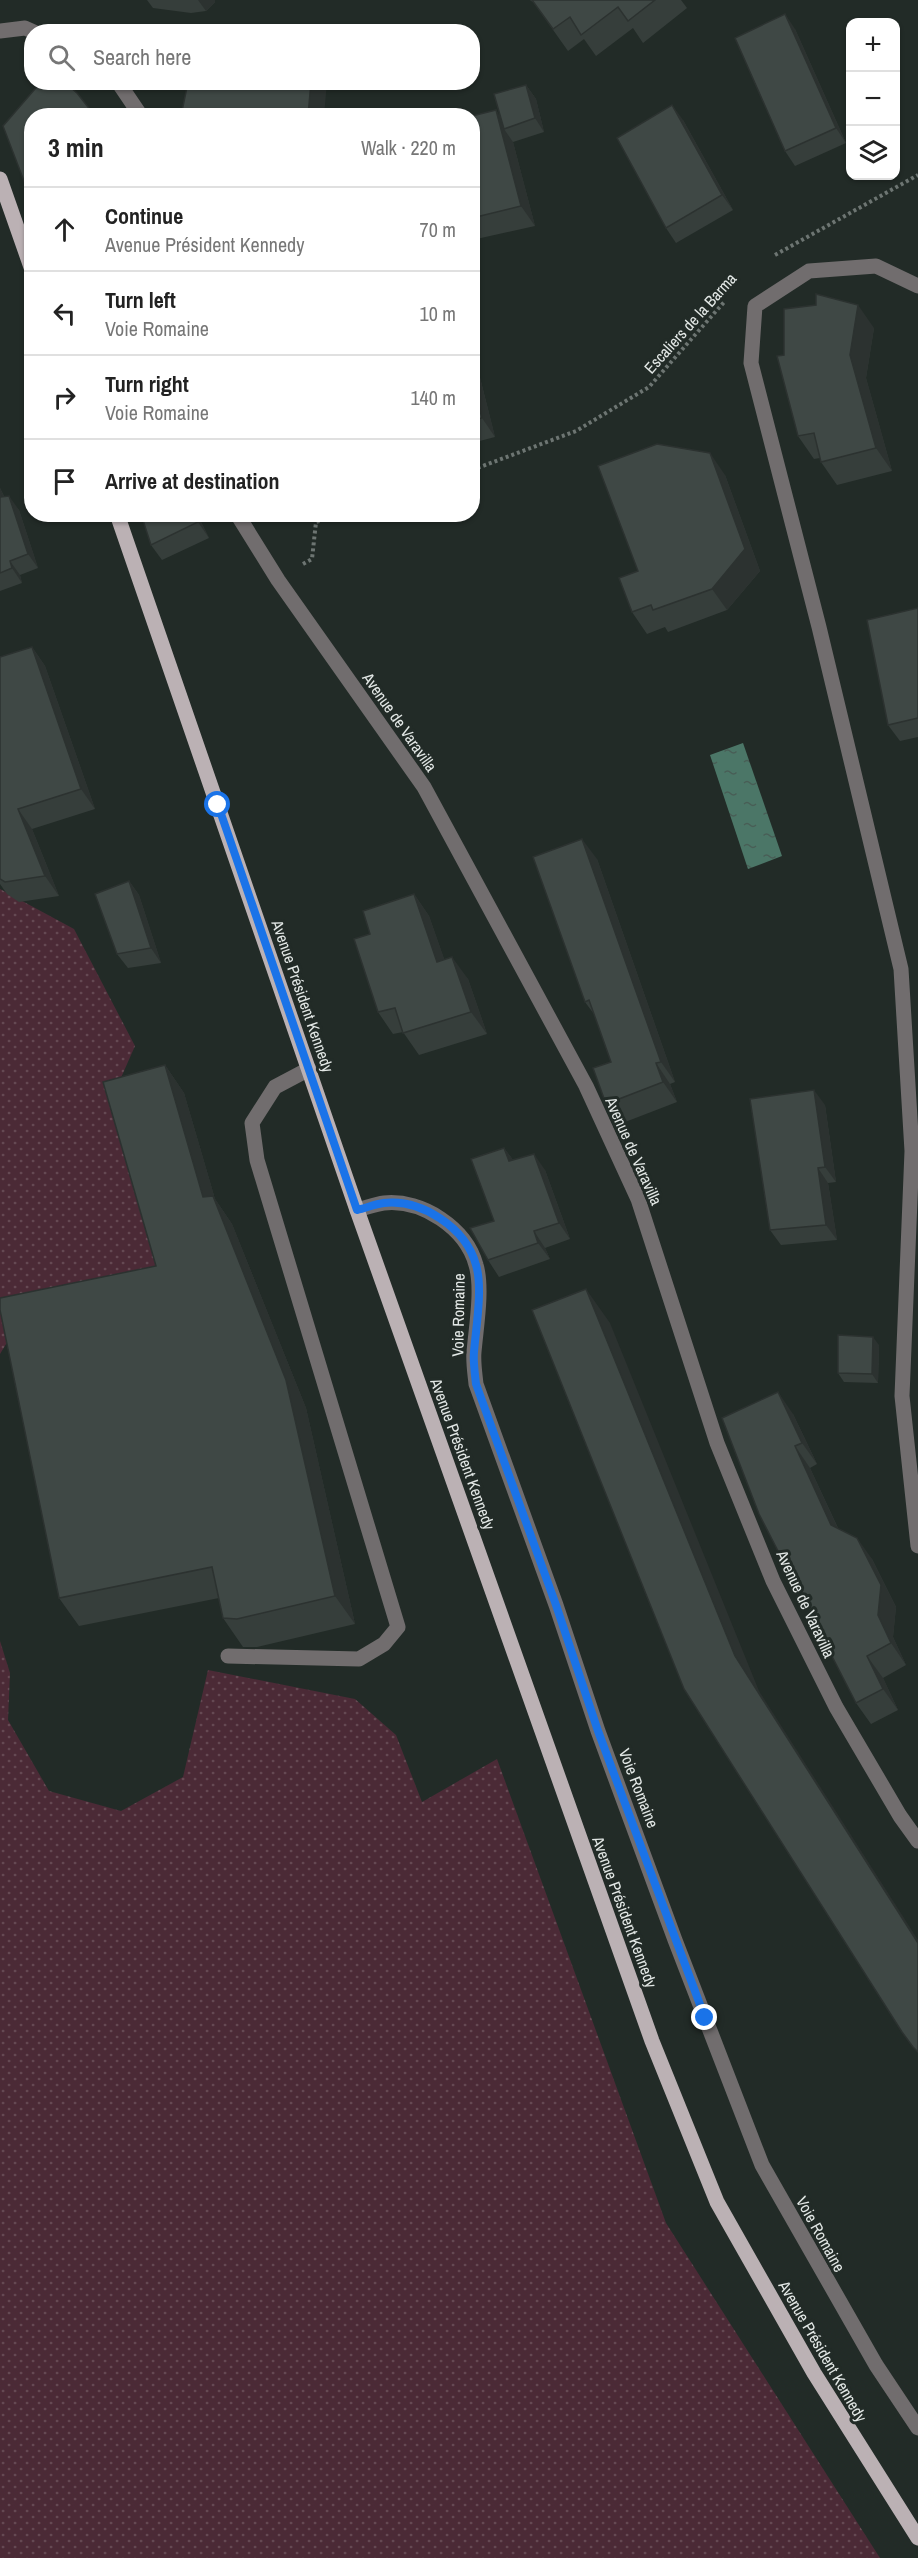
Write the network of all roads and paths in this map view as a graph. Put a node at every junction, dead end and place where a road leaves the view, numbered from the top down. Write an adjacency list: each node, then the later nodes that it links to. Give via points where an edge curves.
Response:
1 (24, 28): 2 (street)
2 (0, 31)
3 (123, 90): 4 (street)
4 (136, 108)
5 (918, 175): 8 (path)
6 (0, 179): 7 (main road)
7 (24, 247)
8 (768, 261)
9 (918, 286): 18 (street, via 876,266 809,271 755,306 751,363 901,969 912,1151 902,1396)
10 (730, 295): 11 (path, Escaliers de la Barma, via 649,387 576,431)
11 (480, 467)
12 (120, 522): 16 (main road, Avenue Président Kennedy)
13 (242, 522): 15 (street, Avenue de Varavilla)
14 (316, 522): 15 (path, via 312,559)
15 (278, 580): 20 (street, Avenue de Varavilla, via 424,787 586,1086 638,1198 717,1443 773,1581 836,1707)
16 (309, 1068): 17 (main road, Avenue Président Kennedy); 19 (street, via 275,1087 252,1123 257,1160 398,1627 384,1644 359,1659)
17 (357, 1210): 21 (street, Voie Romaine, via 384,1203 408,1204 442,1218 465,1242 477,1266 476,1384 683,1962 762,2165 876,2365); 22 (main road, Avenue Président Kennedy, via 652,2041 717,2202 814,2373)
18 (918, 1546)
19 (228, 1656)
20 (918, 1841)
21 (918, 2428)
22 (918, 2538)

